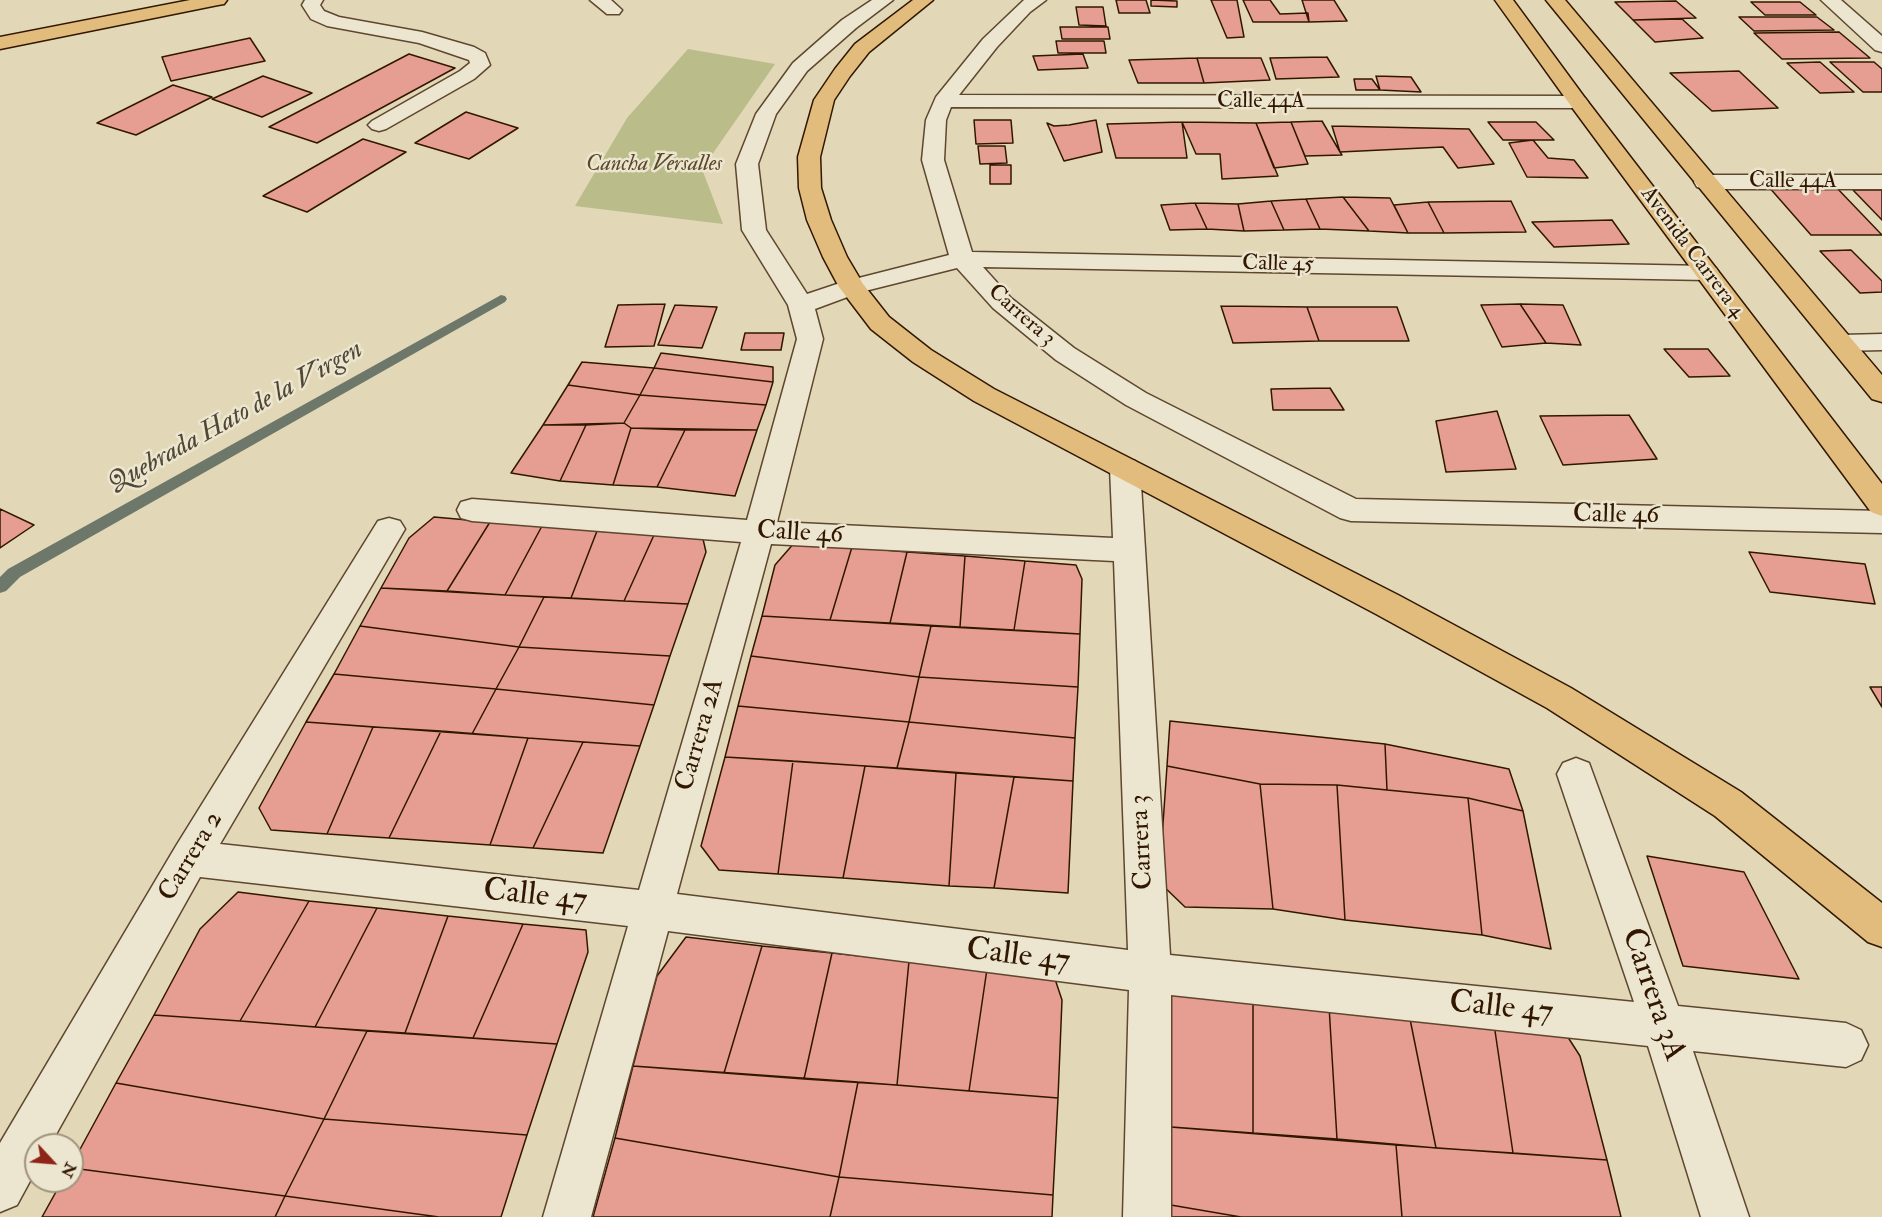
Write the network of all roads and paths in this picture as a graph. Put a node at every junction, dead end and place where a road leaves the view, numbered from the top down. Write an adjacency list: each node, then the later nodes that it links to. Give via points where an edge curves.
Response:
1 (136, 0): 10 (main road)
2 (218, 0): 11 (main road)
3 (314, 0): 15 (street, via 311,5 317,15 334,22 422,38 478,57 480,65 467,75)
4 (884, 0): 21 (street, Carrera 2A, via 849,24 800,67 766,114 747,164 754,230)
5 (924, 0): 20 (main road, via 862,48 824,100 816,125 809,157 810,188 823,229)
6 (1038, 0): 13 (street, Carrera 3, via 1024,8 990,43)
7 (1504, 0): 14 (main road, Avenida Carrera 4)
8 (1555, 0): 16 (main road)
9 (1830, 0): 12 (street)
10 (0, 27)
11 (0, 43)
12 (1882, 46)
13 (943, 101): 14 (street, Calle 44A); 18 (street, Carrera 3, via 936,120 933,160)
14 (1578, 102): 19 (main road, Avenida Carrera 4)
15 (380, 125)
16 (1705, 182): 17 (street, Calle 44A); 23 (main road)
17 (1882, 182)
18 (962, 259): 19 (street, Calle 45); 20 (street, Calle 45); 28 (street, Carrera 3, via 1002,303 1065,354 1136,399)
19 (1707, 273): 26 (main road, Avenida Carrera 4)
20 (852, 287): 21 (street); 25 (main road, via 880,323 922,356 984,394)
21 (801, 305): 31 (street, Carrera 2A, via 810,339)
22 (1882, 342): 23 (street)
23 (1842, 343): 24 (main road)
24 (1882, 393)
25 (1125, 468): 32 (street, Carrera 3); 36 (main road, via 1559,698 1728,804)
26 (1882, 505)
27 (472, 510): 31 (street, Calle 46)
28 (1351, 510): 29 (street, Calle 46)
29 (1882, 522)
30 (390, 529): 34 (street, Carrera 2)
31 (759, 532): 32 (street, Calle 46); 35 (street, Carrera 2A)
32 (1129, 550): 37 (street, Carrera 3)
33 (1576, 774): 38 (street, Carrera 3A)
34 (190, 858): 35 (street, Calle 47); 40 (street, Carrera 2)
35 (652, 910): 37 (street, Calle 47); 41 (street, Carrera 2A)
36 (1882, 928)
37 (1150, 974): 38 (street, Calle 47); 42 (street, Carrera 3)
38 (1663, 1025): 39 (street, Calle 47); 43 (street, Carrera 3A)
39 (1846, 1045)
40 (0, 1188)
41 (567, 1217)
42 (1147, 1217)
43 (1725, 1217)

